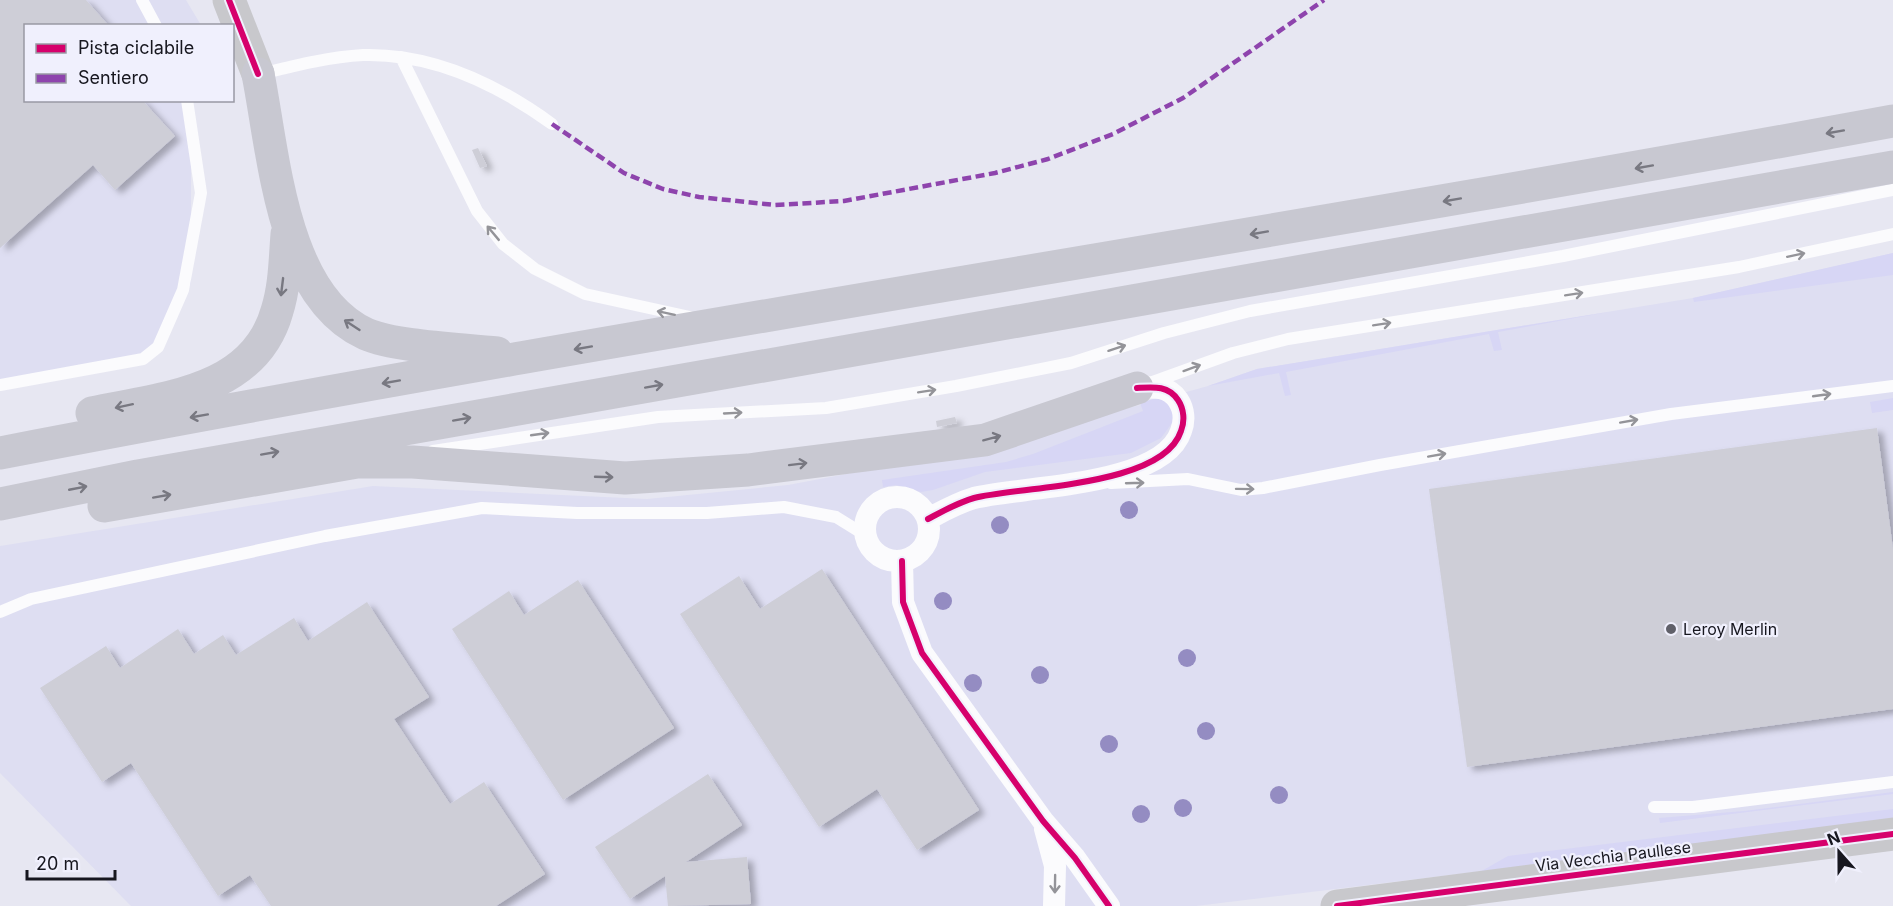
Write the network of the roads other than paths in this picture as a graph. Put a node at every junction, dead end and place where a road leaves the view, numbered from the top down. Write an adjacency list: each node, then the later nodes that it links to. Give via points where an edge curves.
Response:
1 (142, 0): 3 (lane)
2 (229, 0): 5 (street)
3 (155, 24)
4 (401, 57): 5 (lane, via 362,55); 8 (lane, via 453,69 500,90); 13 (lane, one-way to 4, via 585,294 535,269 510,250 477,211)
5 (258, 74): 11 (highway)
6 (187, 102): 15 (lane, via 201,193 183,290 158,347 143,359)
7 (1893, 121): 13 (highway, one-way to 13)
8 (552, 124)
9 (1893, 167): 22 (highway, one-way to 9, via 196,466)
10 (1893, 190): 20 (lane, one-way to 10, via 658,417 826,408 956,386 1071,363 1250,311 1563,256)
11 (288, 229): 14 (highway, one-way to 11, via 368,335 338,316 314,290); 18 (highway, one-way to 18, via 277,314 260,345 235,372 180,394)
12 (1893, 234): 17 (lane, one-way to 12, via 1233,353 1280,341 1739,267)
13 (724, 324): 14 (highway, one-way to 14)
14 (532, 357): 19 (highway, one-way to 19)
15 (0, 385)
16 (1893, 386): 21 (lane, one-way to 16, via 1188,479 1241,490 1263,488 1671,414)
17 (1137, 388): 20 (highway, one-way to 17, via 413,462 598,477 708,474 984,440); 21 (street, via 1160,387 1177,398 1184,420 1179,437 1144,465)
18 (0, 432)
19 (0, 453)
20 (357, 462): 23 (highway, one-way to 20, via 60,513)
21 (1083, 483): 24 (street, via 974,498)
22 (0, 504)
23 (0, 517)
24 (928, 519): 25 (street, via 916,502 895,497 884,499 868,514); 26 (street, via 927,541 912,558)
25 (865, 535): 26 (street, via 881,557); 27 (lane, via 836,517 784,507 707,513 482,508 325,536 54,594)
26 (902, 561): 30 (street, via 903,602 922,653)
27 (0, 612)
28 (1893, 782): 29 (lane, via 1693,807)
29 (1654, 807)
30 (1043, 821): 32 (street); 33 (street, one-way to 33, via 1055,867)
31 (1893, 834): 36 (street, Via Vecchia Paullese)
32 (1075, 858): 34 (street, via 1087,893); 35 (street)
33 (1054, 906)
34 (1086, 906)
35 (1109, 906)
36 (1337, 906)

